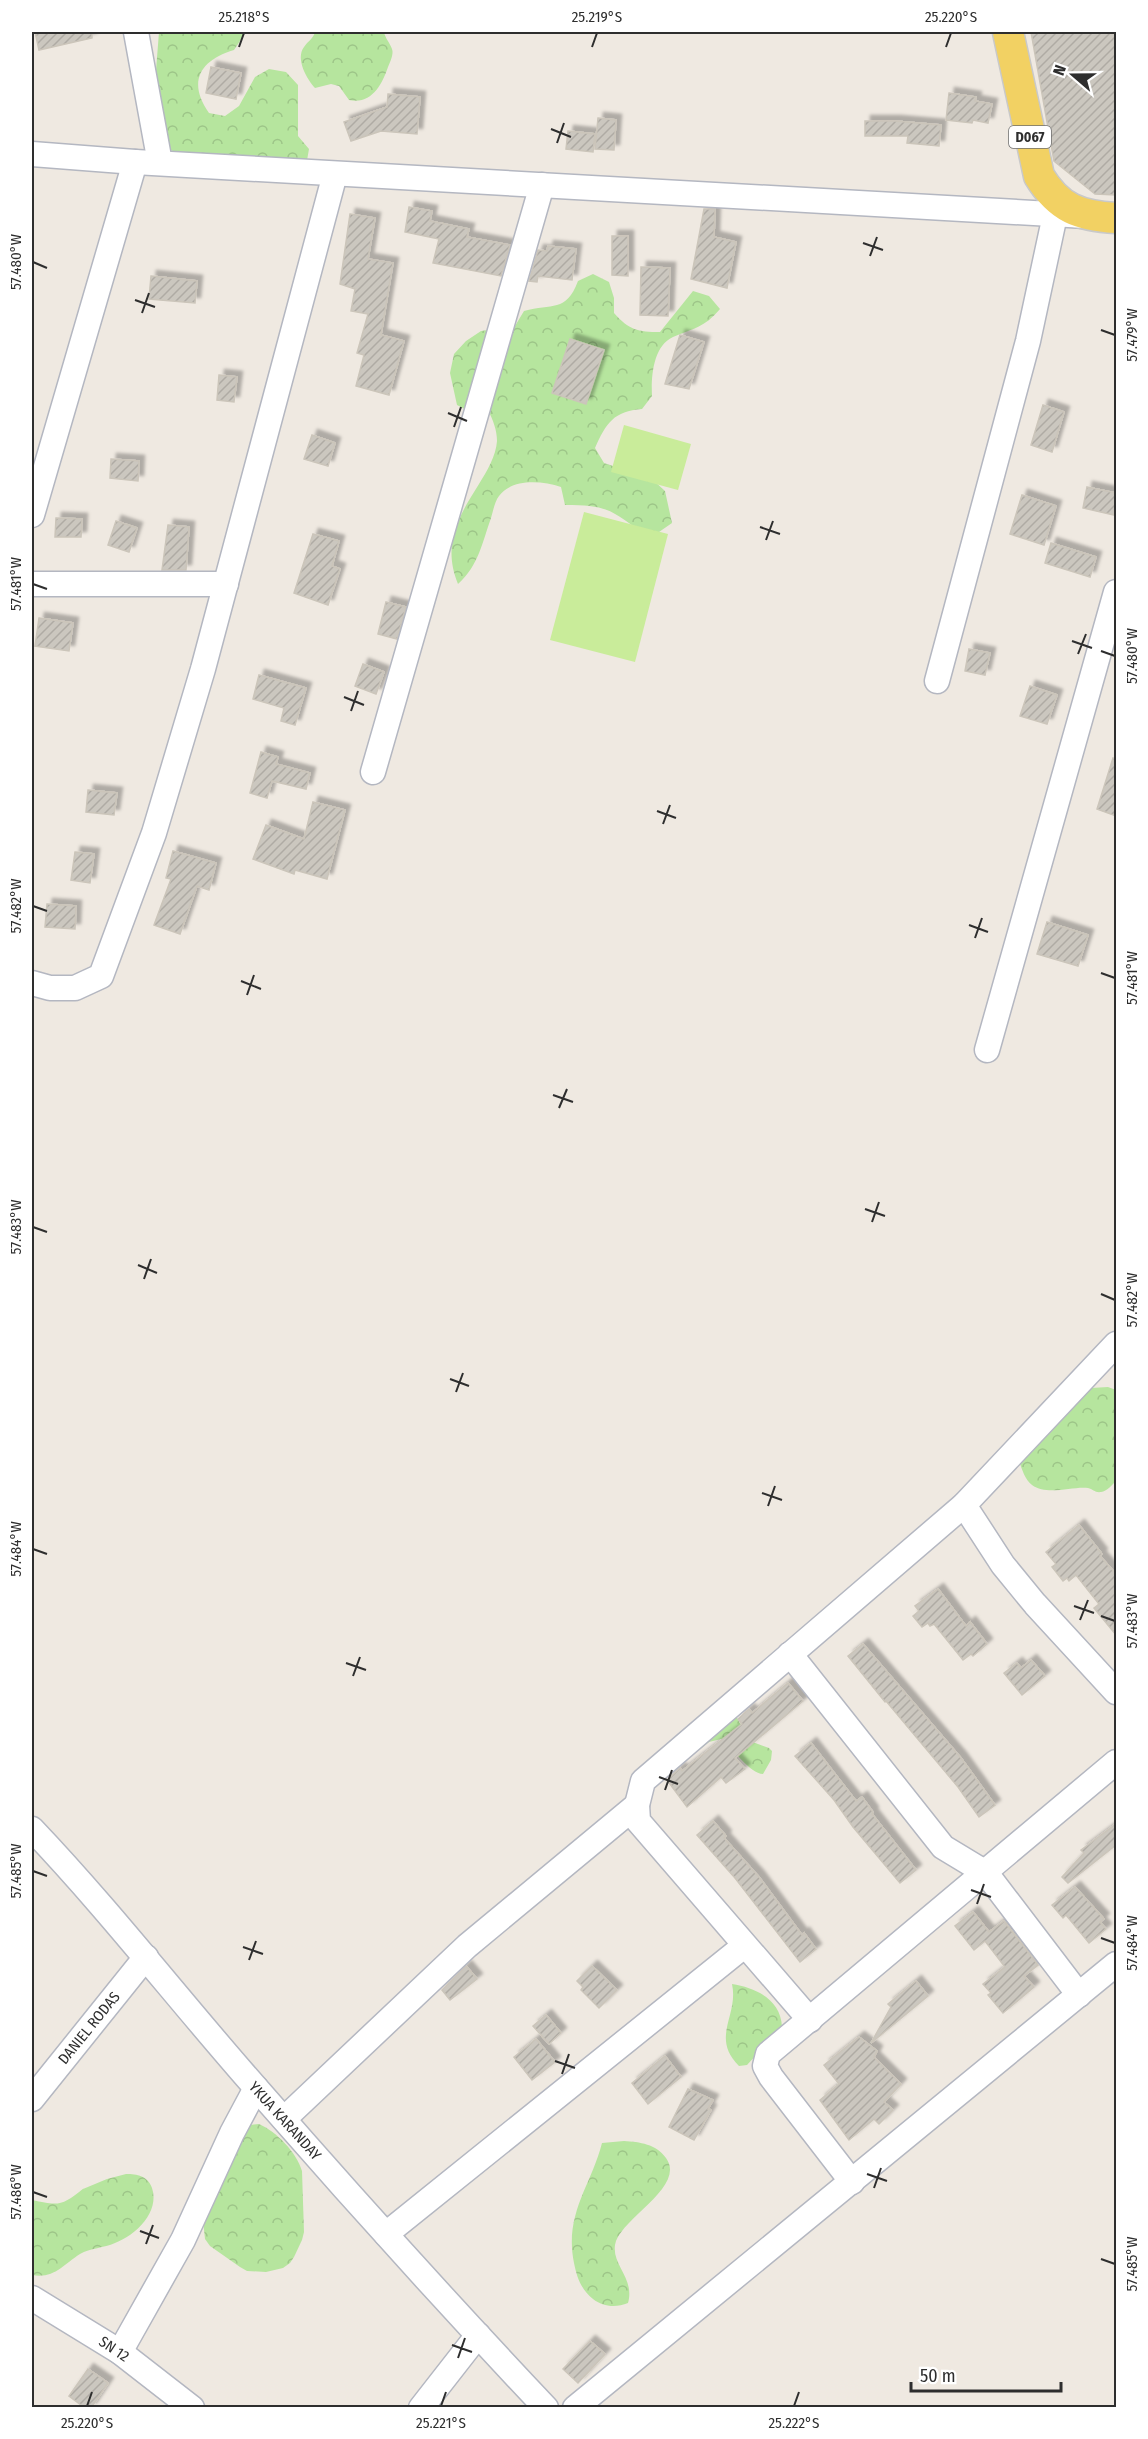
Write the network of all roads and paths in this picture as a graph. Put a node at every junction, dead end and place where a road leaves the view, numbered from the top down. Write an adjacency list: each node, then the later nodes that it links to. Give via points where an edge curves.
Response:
1 (136, 32): 5 (street)
2 (1008, 32): 9 (main road, D067, via 1039,176 1060,203)
3 (32, 154): 4 (street)
4 (135, 162): 5 (street); 10 (street)
5 (160, 163): 6 (street)
6 (335, 174): 7 (street); 12 (street)
7 (542, 185): 8 (street); 15 (street)
8 (1055, 215): 9 (street); 14 (street, via 1028,341)
9 (1104, 217)
10 (32, 515)
11 (32, 584): 12 (street)
12 (226, 584): 16 (street, via 154,833 101,976 75,988)
13 (1116, 592): 17 (street)
14 (937, 681)
15 (372, 772)
16 (32, 983)
17 (987, 1050)
18 (1116, 1344): 19 (street)
19 (963, 1505): 20 (street); 21 (street, via 1028,1596)
20 (790, 1654): 23 (street, via 643,1781); 25 (street)
21 (1116, 1692)
22 (1116, 1762): 26 (street)
23 (637, 1805): 28 (street, via 638,1821); 35 (street, via 467,1946)
24 (32, 1829): 29 (street, YKUA KARANDAY)
25 (943, 1847): 26 (street); 27 (street)
26 (986, 1873): 27 (street); 31 (street)
27 (956, 1895): 32 (street)
28 (744, 1946): 32 (street); 37 (street)
29 (146, 1957): 33 (street, YKUA KARANDAY); 34 (street, DANIEL RODAS)
30 (1116, 1964): 31 (street)
31 (1079, 1995): 36 (street)
32 (810, 2020): 36 (street, via 768,2054 765,2066)
33 (256, 2088): 35 (street, YKUA KARANDAY); 40 (street, via 183,2240)
34 (32, 2099)
35 (284, 2119): 37 (street, YKUA KARANDAY)
36 (852, 2182): 44 (street)
37 (386, 2234): 39 (street, YKUA KARANDAY)
38 (32, 2298): 40 (street, SN 12)
39 (477, 2335): 42 (street); 43 (street, YKUA KARANDAY)
40 (120, 2352): 41 (street, SN 12)
41 (192, 2408)
42 (421, 2408)
43 (546, 2408)
44 (575, 2408)

